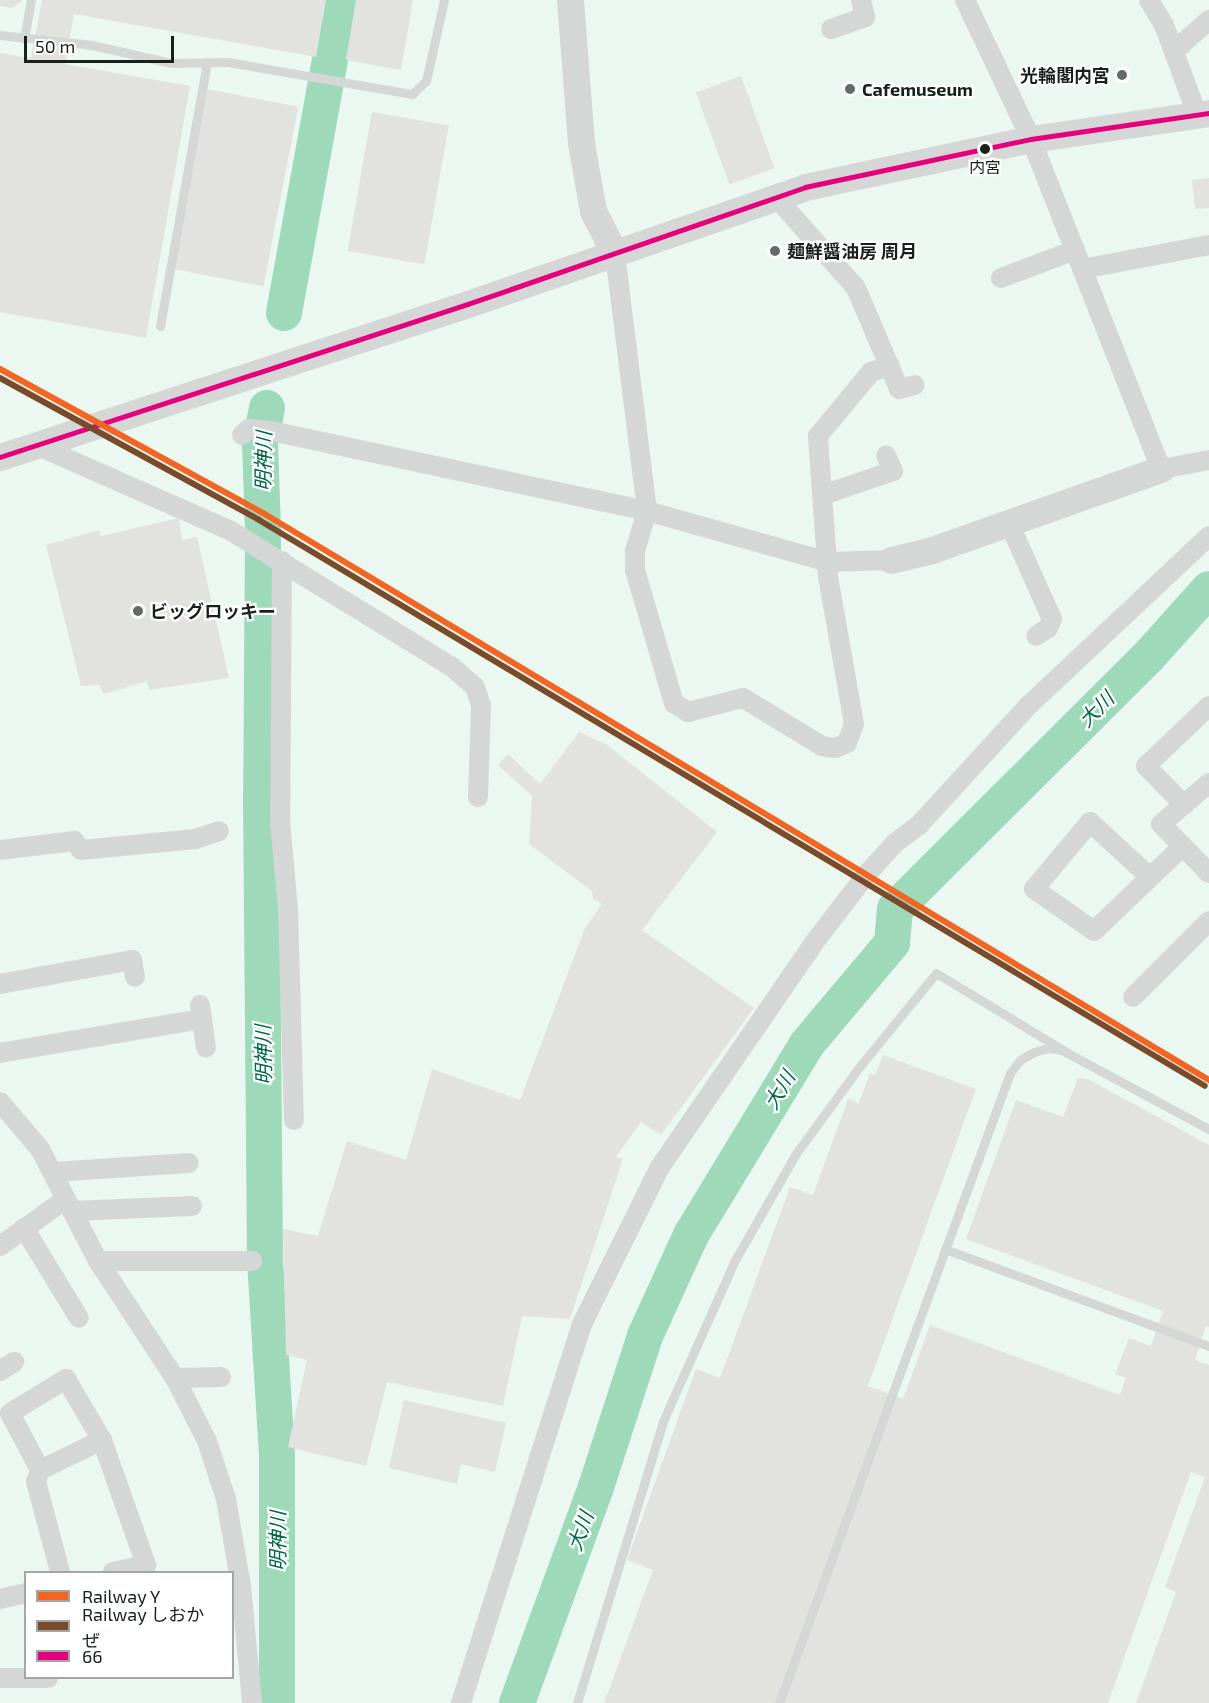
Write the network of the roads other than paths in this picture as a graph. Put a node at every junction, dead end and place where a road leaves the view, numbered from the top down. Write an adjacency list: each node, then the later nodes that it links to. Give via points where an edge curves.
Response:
1 (31, 0): 10 (lane)
2 (444, 0): 12 (lane, via 426,81 412,94 228,62)
3 (570, 0): 18 (main road, via 581,143 593,211)
4 (861, 0): 8 (street, via 864,17)
5 (965, 0): 14 (street)
6 (1149, 0): 11 (street)
7 (1209, 20): 11 (street)
8 (831, 29)
9 (0, 35): 10 (lane)
10 (24, 39): 12 (lane, via 92,45 172,63)
11 (1174, 51): 13 (street)
12 (207, 62): 21 (lane)
13 (1203, 113): 14 (main road)
14 (1031, 139): 15 (main road, via 869,171); 17 (street)
15 (776, 197): 18 (main road); 22 (street, via 856,288)
16 (1209, 245): 19 (street)
17 (1075, 250): 19 (street); 20 (street)
18 (615, 254): 25 (main road); 31 (street)
19 (1082, 269): 29 (street)
20 (1001, 278)
21 (160, 326)
22 (890, 366): 23 (street, via 898,389); 30 (street, via 871,372 818,436)
23 (915, 385)
24 (242, 435): 31 (street, via 249,429 271,431)
25 (36, 445): 27 (main road); 34 (street, via 231,531)
26 (886, 455): 30 (street, via 892,471)
27 (0, 458)
28 (1209, 460): 29 (street)
29 (1161, 469): 32 (main road)
30 (823, 495): 36 (street)
31 (647, 511): 36 (street); 36 (street, via 635,551 635,570 674,703 688,712 743,698 822,746 835,748 847,743 854,724)
32 (1009, 523): 35 (main road); 37 (street, via 1052,619 1048,628)
33 (1209, 536): 79 (street, via 1028,706 919,825 895,843 866,875 813,944 660,1167 582,1324)
34 (276, 558): 40 (street, via 452,667 475,687 481,706); 55 (street, via 280,821 288,909)
35 (891, 560): 36 (street)
36 (829, 562)
37 (1036, 636)
38 (1209, 706): 41 (street, via 1146,766)
39 (1209, 783): 41 (street)
40 (478, 797)
41 (1184, 805): 43 (street, via 1161,824)
42 (219, 831): 44 (street, via 195,839 81,850 74,841)
43 (1183, 846): 45 (street); 46 (street)
44 (0, 850)
45 (1209, 873)
46 (1150, 877): 46 (street, via 1094,931 1034,889 1090,822)
47 (1209, 921): 50 (street)
48 (135, 977): 49 (street, via 132,960)
49 (0, 984)
50 (1133, 997)
51 (206, 1048): 52 (street, via 201,1012)
52 (0, 1053)
53 (1068, 1053): 56 (lane); 63 (lane, via 1048,1048 1034,1052 1010,1072); 80 (lane, via 936,973 860,1066 795,1155 740,1252 663,1421)
54 (0, 1102): 58 (street, via 40,1149)
55 (294, 1120)
56 (1209, 1129)
57 (189, 1163): 58 (street)
58 (53, 1172): 59 (street)
59 (69, 1205): 60 (street); 61 (street); 64 (street)
60 (192, 1206)
61 (24, 1228): 62 (street); 66 (street)
62 (0, 1246)
63 (945, 1250): 67 (lane); 81 (lane)
64 (98, 1261): 65 (street); 69 (street)
65 (252, 1261)
66 (79, 1318)
67 (1209, 1346)
68 (221, 1377): 69 (street)
69 (175, 1378): 78 (street, via 207,1441 226,1499 241,1586)
70 (102, 1440): 71 (street); 71 (street, via 66,1379 10,1413); 73 (street, via 147,1565)
71 (40, 1470): 72 (street, via 36,1482)
72 (60, 1571)
73 (118, 1571)
74 (24, 1593): 75 (street)
75 (0, 1599)
76 (0, 1678): 77 (street)
77 (24, 1678)
78 (252, 1703)
79 (461, 1703)
80 (577, 1703)
81 (779, 1703)

